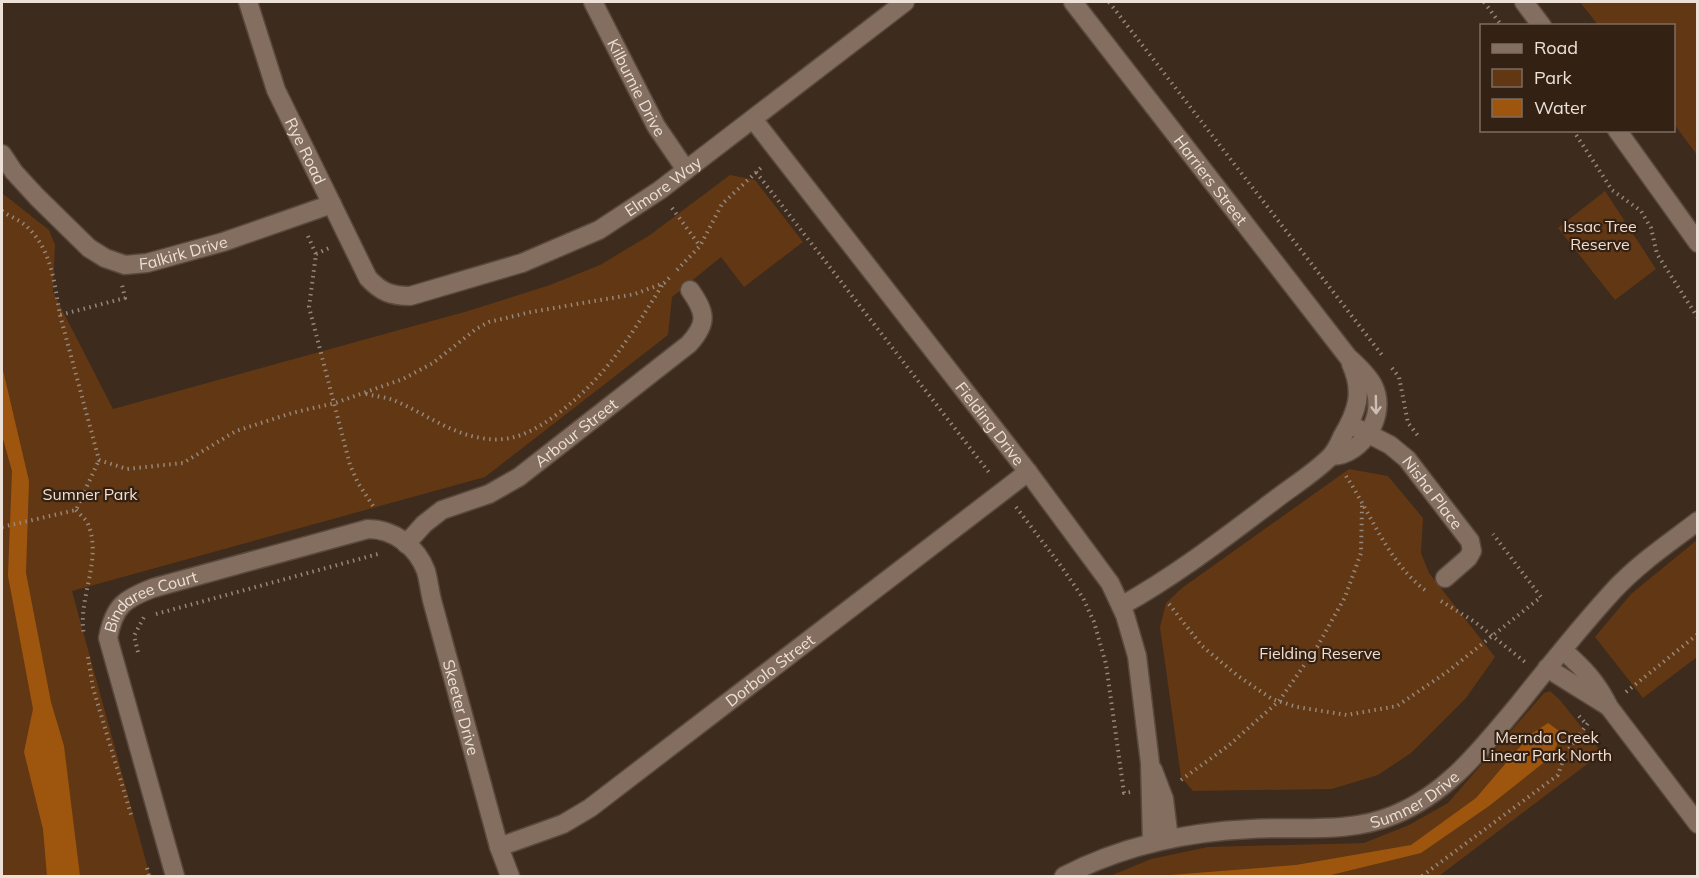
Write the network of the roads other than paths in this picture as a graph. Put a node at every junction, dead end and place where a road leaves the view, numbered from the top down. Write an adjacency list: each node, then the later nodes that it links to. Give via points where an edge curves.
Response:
1 (248, 2): 11 (street, Rye Road, via 276,90)
2 (593, 2): 10 (street, Kilburnie Drive, via 656,126)
3 (905, 2): 7 (street, Elmore Way)
4 (1074, 2): 15 (street, Harriers Street)
5 (1524, 2): 6 (street)
6 (1540, 24)
7 (753, 119): 10 (street, Elmore Way); 19 (street, Fielding Drive)
8 (1618, 132): 12 (street)
9 (2, 154): 11 (street, Falkirk Drive, via 89,248 125,265 147,263 223,242)
10 (686, 170): 14 (street, Elmore Way, via 599,230 522,263 410,296)
11 (332, 204): 14 (street, Rye Road, via 368,278)
12 (1698, 243)
13 (690, 291): 21 (street, Arbour Street, via 703,314 703,322 689,344 519,477 489,494 442,510)
14 (383, 292)
15 (1348, 357): 16 (street, Harriers Street, via 1359,390); 17 (street, Harriers Street, one-way to 17, via 1361,368 1378,402)
16 (1350, 424): 17 (street, Nisha Place); 18 (street, Harriers Street)
17 (1368, 434): 18 (street, Harriers Street, via 1343,456); 22 (street, Nisha Place, via 1407,459 1470,541 1472,552 1468,558)
18 (1332, 456): 23 (street, Harriers Street, via 1207,552)
19 (1028, 472): 23 (street, Fielding Drive, via 1107,578); 29 (street, Dorbolo Street, via 590,808 563,824)
20 (1698, 521): 24 (street, Sumner Drive, via 1615,589)
21 (406, 544): 29 (street, Skeeter Drive, via 426,571); 30 (street, Bindaree Court, via 392,533 368,529 153,588 120,605 108,638)
22 (1445, 578)
23 (1121, 606): 28 (street, Fielding Drive, via 1137,656)
24 (1563, 650): 25 (street, Sumner Drive); 26 (street, via 1589,674)
25 (1547, 668): 26 (street); 28 (street, Sumner Drive, via 1457,775 1430,796 1394,815 1346,828 1251,829)
26 (1609, 707): 27 (street)
27 (1698, 824)
28 (1161, 841): 32 (street, Sumner Drive, via 1111,855)
29 (498, 847): 31 (street, Skeeter Drive)
30 (175, 876)
31 (510, 876)
32 (1064, 876)

